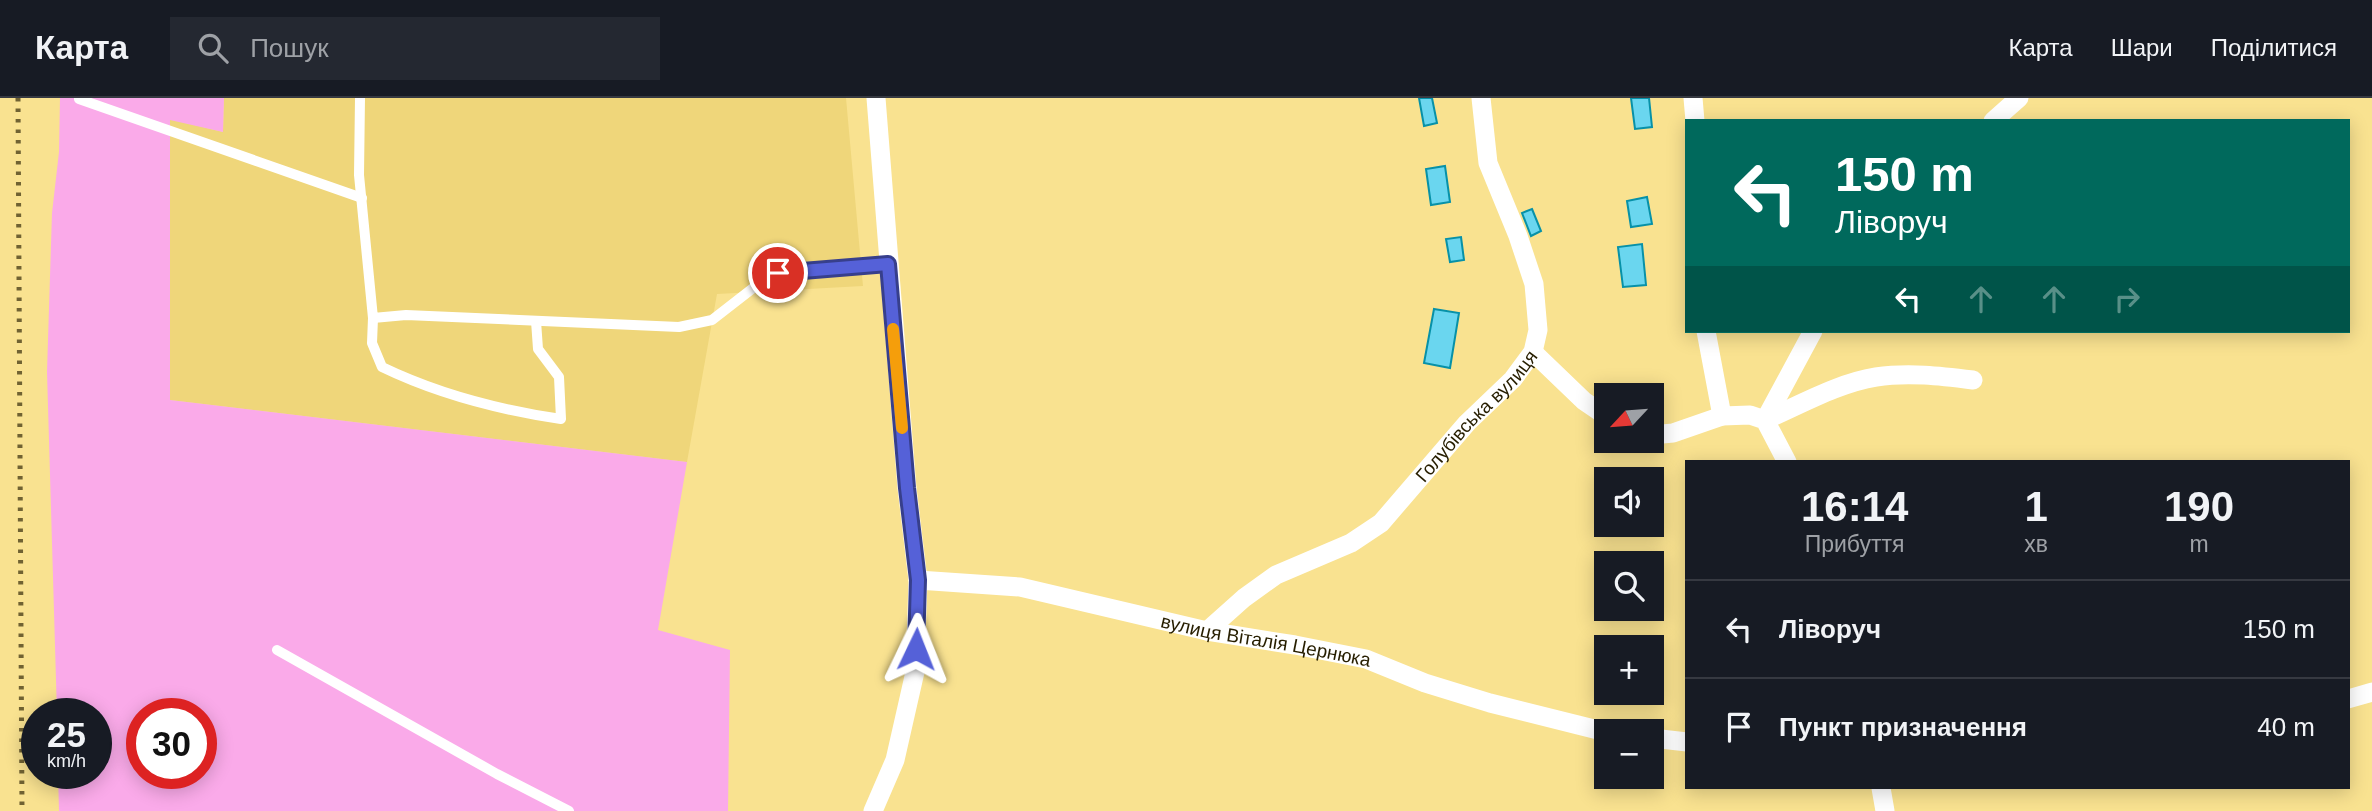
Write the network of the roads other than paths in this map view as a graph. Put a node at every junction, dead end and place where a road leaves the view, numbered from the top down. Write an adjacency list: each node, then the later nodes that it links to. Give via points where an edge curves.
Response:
1 (360, 98): 9 (lane)
2 (876, 98): 10 (street)
3 (1481, 98): 15 (street, Голубівська вулиця, via 1488,163 1534,284 1538,330)
4 (1693, 98): 7 (street)
5 (2019, 98): 8 (street)
6 (79, 99): 9 (lane)
7 (1695, 119)
8 (1995, 119)
9 (362, 198): 11 (lane)
10 (888, 264): 12 (lane, via 778,273 712,320 679,327); 22 (street)
11 (373, 318): 12 (lane, via 406,315); 12 (lane, via 372,343 382,367 469,399 561,419 559,377 538,349)
12 (536, 321)
13 (1706, 333): 18 (street)
14 (1812, 333): 19 (street)
15 (1533, 352): 17 (street); 23 (street, Голубівська вулиця, via 1381,523 1351,543 1276,575)
16 (1973, 380): 19 (street, via 1903,374 1873,377)
17 (1594, 407)
18 (1722, 416): 19 (street, via 1751,415); 20 (street)
19 (1765, 420): 21 (street)
20 (1664, 434)
21 (1786, 460)
22 (918, 580): 23 (street, вулиця Віталія Цернюка, via 1020,587); 32 (street, via 915,672 895,760)
23 (1207, 631): 27 (street, вулиця Віталія Цернюка, via 1366,659 1490,703)
24 (276, 650): 31 (lane)
25 (2372, 692): 26 (street)
26 (2350, 698)
27 (1594, 729)
28 (1664, 739): 29 (street)
29 (1685, 741)
30 (1881, 789): 33 (street)
31 (569, 811)
32 (873, 811)
33 (1885, 811)

